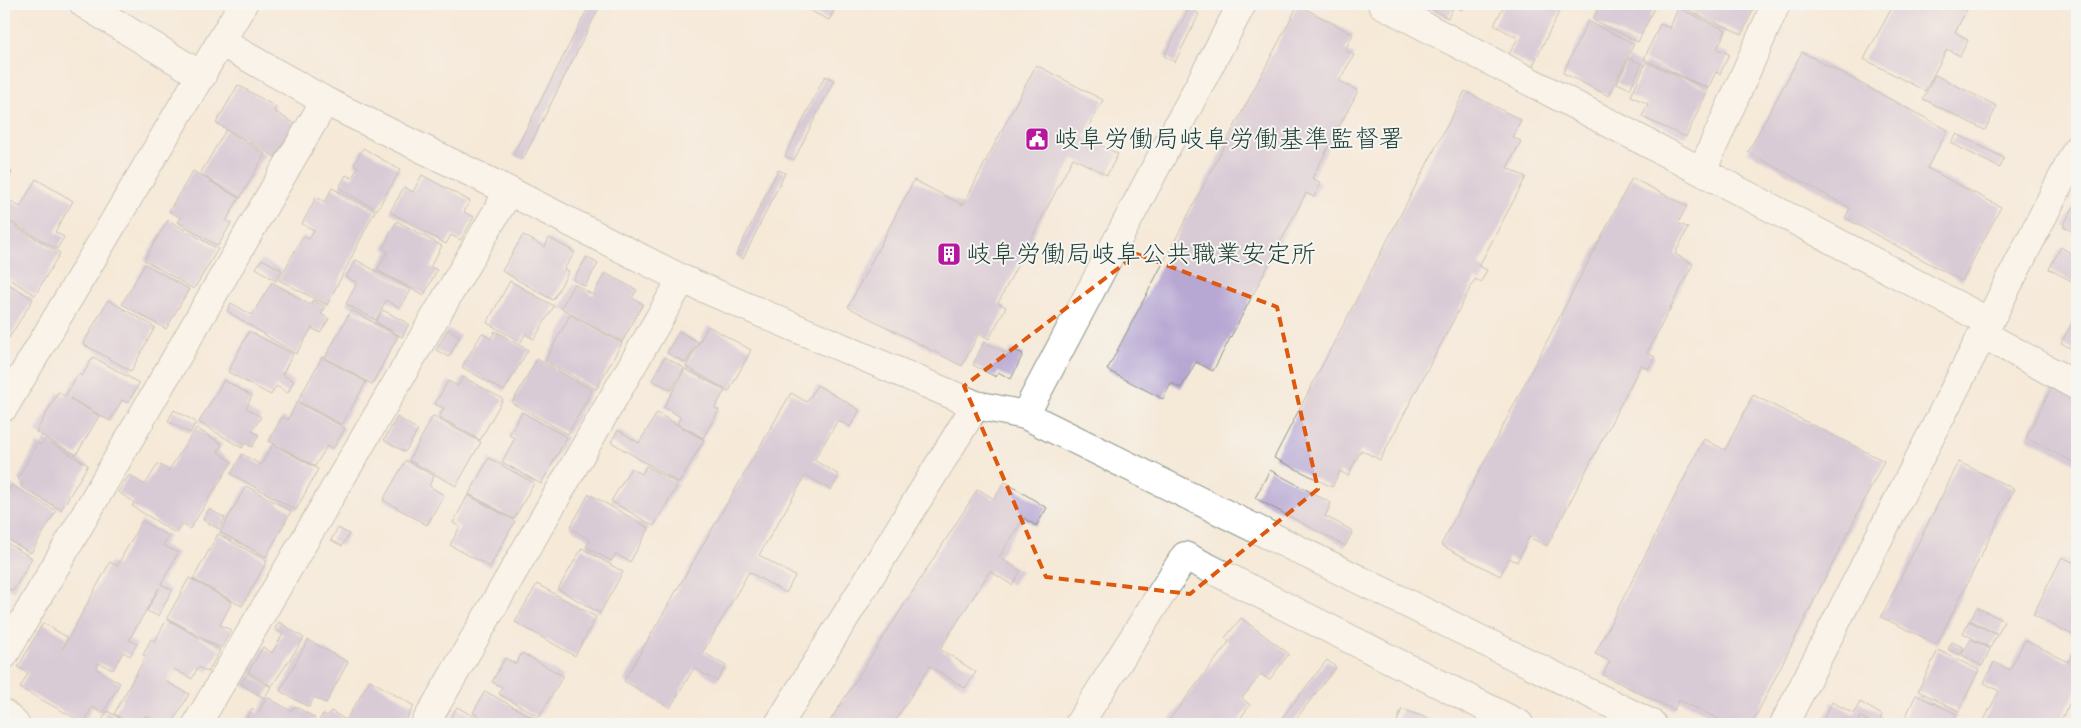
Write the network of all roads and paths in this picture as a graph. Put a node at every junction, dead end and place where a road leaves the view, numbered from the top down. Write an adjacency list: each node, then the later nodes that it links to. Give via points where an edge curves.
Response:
1 (84, 4): 7 (street)
2 (243, 4): 6 (street)
3 (1242, 4): 17 (street)
4 (1382, 4): 10 (street)
5 (1776, 4): 10 (street)
6 (221, 42): 7 (street); 8 (street)
7 (202, 76): 16 (street)
8 (325, 101): 11 (street); 18 (street)
9 (2077, 149): 13 (street)
10 (1702, 172): 13 (street)
11 (509, 191): 12 (street); 21 (street)
12 (682, 279): 15 (street); 22 (street)
13 (1986, 328): 14 (street); 27 (street)
14 (2077, 386)
15 (976, 405): 17 (street); 23 (street)
16 (4, 407)
17 (1024, 415): 26 (street)
18 (4, 655)
19 (4, 714): 20 (street)
20 (15, 724)
21 (196, 724)
22 (425, 724)
23 (779, 724)
24 (1079, 724): 25 (street, via 1185,556)
25 (1518, 724)
26 (1652, 724)
27 (1784, 724)

